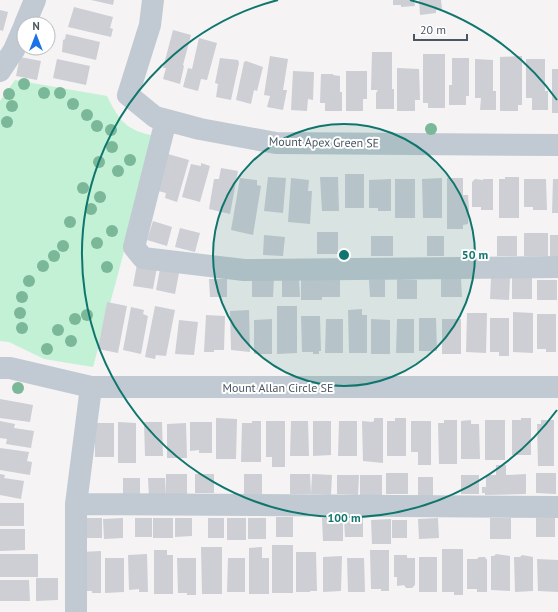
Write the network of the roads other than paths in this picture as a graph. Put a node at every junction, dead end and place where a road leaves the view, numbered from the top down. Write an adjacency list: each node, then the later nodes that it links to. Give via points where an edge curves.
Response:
1 (35, 0): 3 (street)
2 (153, 0): 6 (street, Mount Apex Green SE, via 150,25 128,95 155,117)
3 (28, 16)
4 (16, 45): 5 (street)
5 (0, 71)
6 (166, 120): 7 (street, Mount Apex Green SE, via 276,143); 8 (street, via 134,247 143,258 244,270)
7 (558, 145)
8 (558, 267)
9 (0, 368): 10 (street, Mount Allan Circle SE, via 10,368)
10 (91, 387): 11 (street, Mount Allan Circle SE); 12 (street)
11 (558, 387)
12 (76, 504): 13 (street); 14 (street)
13 (558, 506)
14 (76, 612)

